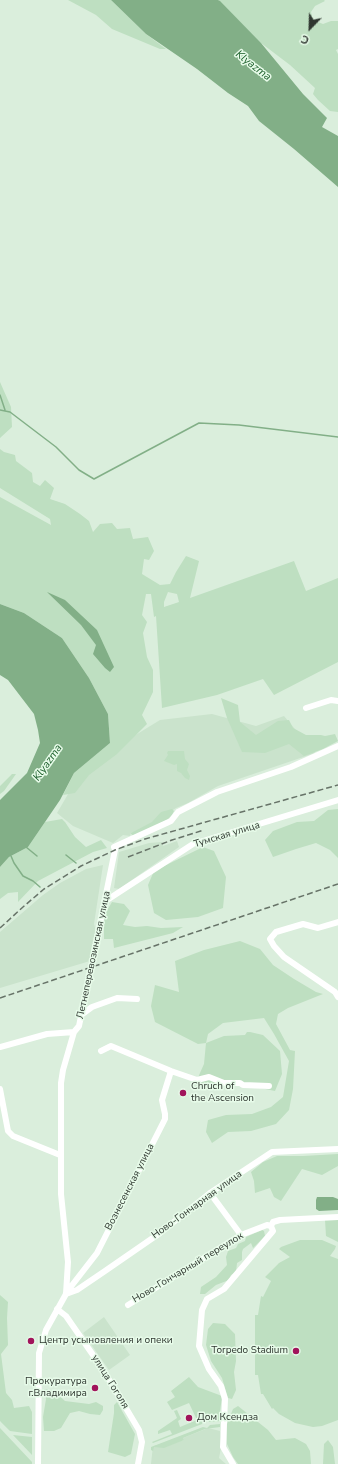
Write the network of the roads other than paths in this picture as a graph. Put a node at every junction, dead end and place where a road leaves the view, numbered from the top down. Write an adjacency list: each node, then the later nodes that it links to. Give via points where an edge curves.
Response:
1 (338, 701): 2 (street, via 331,700)
2 (306, 708)
3 (338, 746): 5 (street, Летнеперевозинская улица, via 291,767 217,792 178,812 171,821 116,845)
4 (338, 800): 5 (street, Тумская улица, via 193,844)
5 (104, 902): 9 (street, Летнеперевозинская улица)
6 (338, 922): 8 (street, via 318,928 303,924 276,932 270,939 284,957 334,992)
7 (137, 998): 9 (street, via 117,998 92,1007)
8 (338, 998)
9 (82, 1015): 10 (street, Летнеперевозинская улица)
10 (74, 1032): 11 (street, via 47,1034); 17 (street, Летнеперевозинская улица, via 61,1083)
11 (0, 1047)
12 (101, 1051): 13 (street, via 111,1046)
13 (171, 1071): 14 (street, via 197,1080 209,1077 224,1083); 22 (street, Вознесенская улица, via 162,1100 164,1119 97,1253)
14 (269, 1086)
15 (0, 1089): 17 (street, via 8,1131 13,1136)
16 (338, 1149): 18 (street, Ново-Гончарная улица, via 272,1152)
17 (60, 1155): 22 (street, Летнеперевозинская улица, via 68,1262)
18 (210, 1193): 21 (street); 22 (street, Ново-Гончарная улица, via 160,1233 77,1290)
19 (338, 1217): 20 (street, Ново-Гончарный переулок, via 280,1220 273,1222)
20 (271, 1226): 21 (street, Ново-Гончарный переулок, via 267,1225); 27 (street, via 272,1231 224,1289 207,1299 202,1310 199,1346 209,1369 221,1386 225,1399 223,1447)
21 (241, 1235): 23 (street, Ново-Гончарный переулок)
22 (66, 1294): 24 (street, Летнеперевозинская улица)
23 (128, 1305)
24 (57, 1309): 25 (street, Летнеперевозинская улица, via 46,1330 39,1353); 26 (street, улица Гоголя, via 66,1316 102,1368 139,1430 142,1442)
25 (38, 1464)
26 (138, 1464)
27 (233, 1464)

